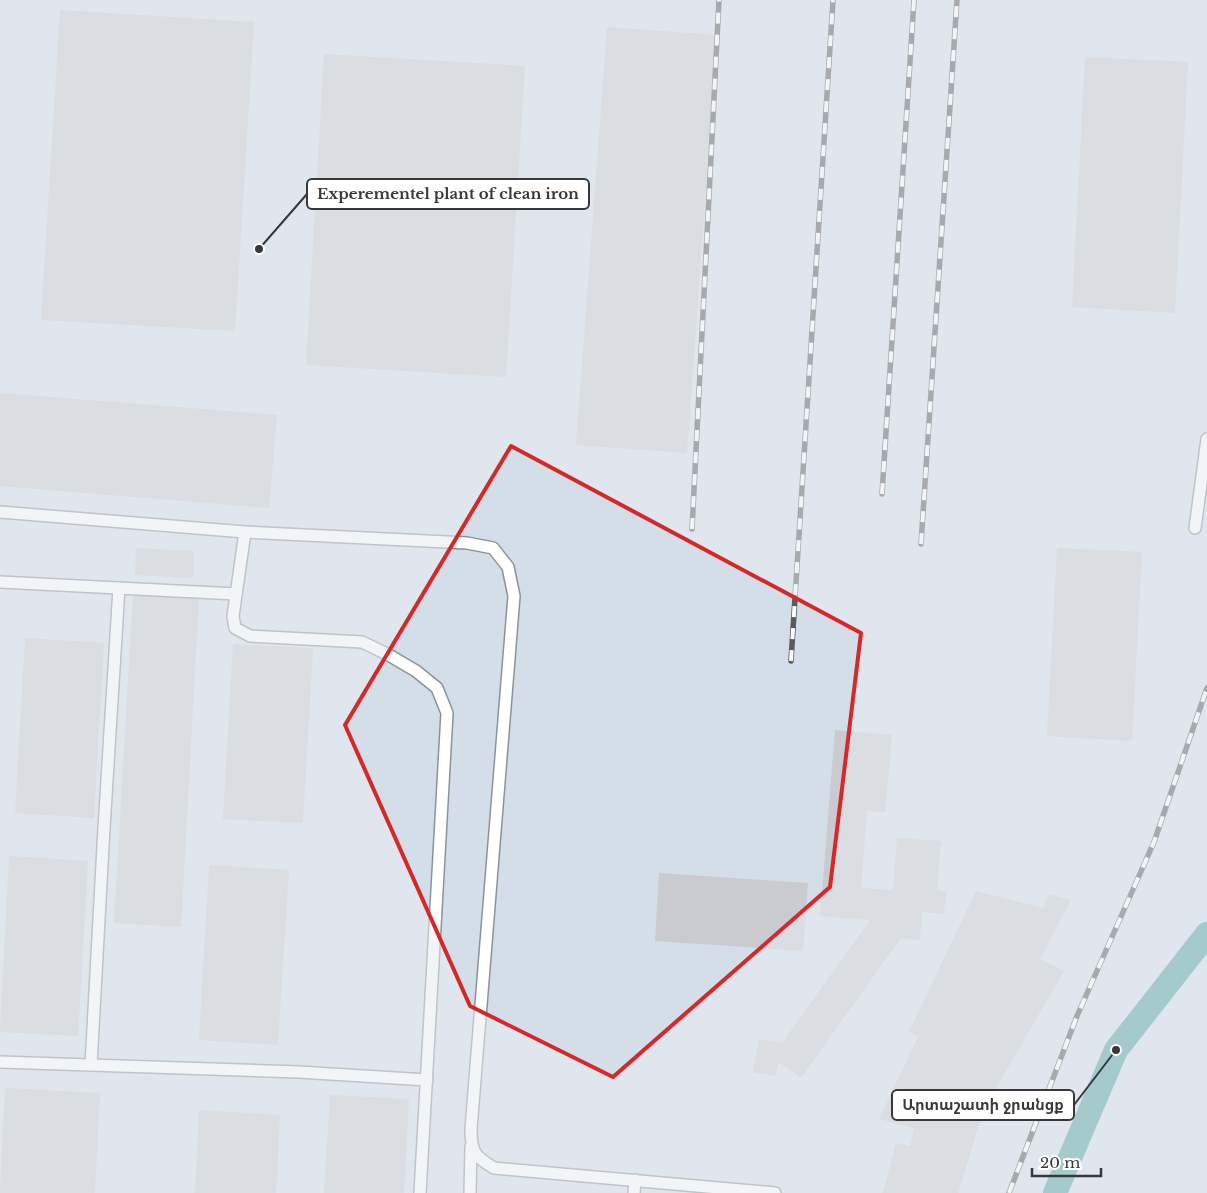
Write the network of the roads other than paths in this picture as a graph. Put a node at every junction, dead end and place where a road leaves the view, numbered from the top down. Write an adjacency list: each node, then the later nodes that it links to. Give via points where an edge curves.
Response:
1 (1207, 439): 3 (lane)
2 (0, 512): 4 (lane)
3 (1195, 528)
4 (245, 532): 7 (lane); 11 (lane, via 467,543 493,548 508,567 514,596)
5 (0, 582): 6 (lane)
6 (120, 588): 7 (lane); 9 (lane)
7 (236, 594): 10 (lane, via 233,616 236,628 250,636 362,642 416,671 437,688 447,713)
8 (0, 1062): 9 (lane)
9 (91, 1065): 10 (lane)
10 (427, 1080): 13 (lane)
11 (471, 1145): 12 (lane, via 477,1158 494,1168); 14 (lane)
12 (634, 1180): 15 (lane); 16 (lane)
13 (420, 1193)
14 (470, 1193)
15 (634, 1193)
16 (775, 1193)

